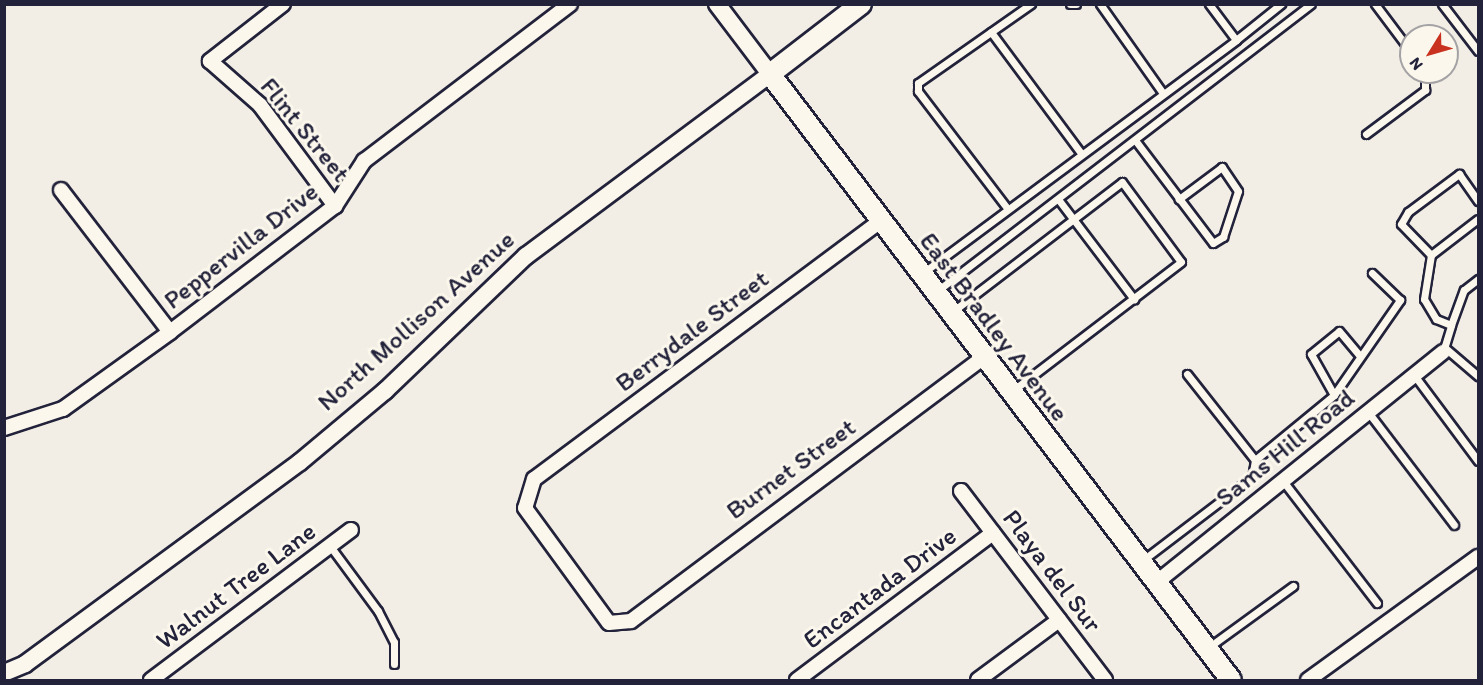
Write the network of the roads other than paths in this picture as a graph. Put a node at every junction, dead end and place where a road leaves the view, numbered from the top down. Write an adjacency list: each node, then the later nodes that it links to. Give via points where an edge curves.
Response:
1 (283, 4): 28 (street, Flint Street, via 210,61 260,105)
2 (570, 4): 28 (street, Peppervilla Drive, via 364,161)
3 (717, 4): 18 (street, East Bradley Avenue)
4 (861, 4): 18 (main road, North Mollison Avenue)
5 (1032, 4): 14 (lane)
6 (1070, 4): 7 (lane)
7 (1076, 4)
8 (1100, 4): 20 (lane)
9 (1209, 4): 16 (lane)
10 (1281, 4): 16 (lane)
11 (1311, 4): 22 (lane)
12 (1375, 4): 15 (lane)
13 (1442, 4): 17 (lane)
14 (991, 32): 23 (lane); 29 (lane, via 918,83 918,91)
15 (1399, 36)
16 (1236, 40): 20 (lane)
17 (1479, 51)
18 (770, 74): 32 (main road, East Bradley Avenue); 69 (street, North Mollison Avenue, via 526,256 385,391 300,462 25,664)
19 (1425, 84): 21 (lane, via 1425,90)
20 (1162, 92): 23 (lane)
21 (1366, 134)
22 (1135, 140): 25 (lane); 26 (lane)
23 (1081, 153): 29 (lane)
24 (61, 190): 41 (street)
25 (1058, 199): 31 (lane); 37 (lane)
26 (1179, 199): 26 (lane, via 1213,243 1222,237 1238,191 1222,167)
27 (1479, 201): 33 (lane, via 1459,174 1408,212 1401,224)
28 (336, 206): 41 (street, Peppervilla Drive)
29 (1007, 208): 35 (lane)
30 (1479, 219): 33 (lane)
31 (1073, 220): 38 (lane); 38 (lane, via 1122,182 1181,262); 39 (lane)
32 (879, 222): 35 (main road, East Bradley Avenue); 66 (street, Berrydale Street, via 534,478 525,508 609,623)
33 (1431, 255): 40 (lane, via 1424,299 1436,319)
34 (1372, 273): 43 (lane, via 1400,300)
35 (919, 275): 37 (main road, East Bradley Avenue)
36 (1479, 279): 40 (lane, via 1464,290)
37 (934, 294): 39 (main road, East Bradley Avenue)
38 (1134, 298): 48 (lane)
39 (950, 314): 44 (main road, East Bradley Avenue)
40 (1451, 325): 42 (lane)
41 (170, 332): 51 (street, Peppervilla Drive, via 70,405)
42 (1444, 350): 46 (lane); 47 (street, Sams Hill Road)
43 (1359, 355): 49 (lane); 49 (lane, via 1339,331 1311,354)
44 (982, 358): 48 (main road, East Bradley Avenue); 66 (street, Burnet Street)
45 (1187, 374): 52 (lane)
46 (1478, 374)
47 (1414, 375): 50 (street, Sams Hill Road); 53 (lane)
48 (1009, 393): 61 (main road, East Bradley Avenue)
49 (1334, 395): 52 (lane)
50 (1368, 412): 54 (street, Sams Hill Road); 56 (lane)
51 (4, 428)
52 (1255, 460): 61 (lane, via 1252,477)
53 (1479, 461)
54 (1283, 481): 62 (street, Sams Hill Road); 64 (lane)
55 (961, 491): 58 (street, Playa del Sur)
56 (1454, 525)
57 (351, 530): 59 (street, Walnut Tree Lane)
58 (993, 533): 65 (street, Playa del Sur); 72 (street, Encantada Drive)
59 (330, 546): 68 (lane, via 378,611 394,642); 71 (street, Walnut Tree Lane)
60 (1479, 557): 70 (street)
61 (1141, 562): 62 (main road, East Bradley Avenue)
62 (1157, 582): 67 (main road, East Bradley Avenue)
63 (1293, 586): 67 (lane)
64 (1377, 603)
65 (1059, 620): 73 (street); 74 (street, Playa del Sur)
66 (631, 621)
67 (1207, 648): 75 (main road, East Bradley Avenue)
68 (394, 664)
69 (4, 673)
70 (1308, 680)
71 (151, 681)
72 (797, 681)
73 (978, 681)
74 (1105, 681)
75 (1231, 681)

